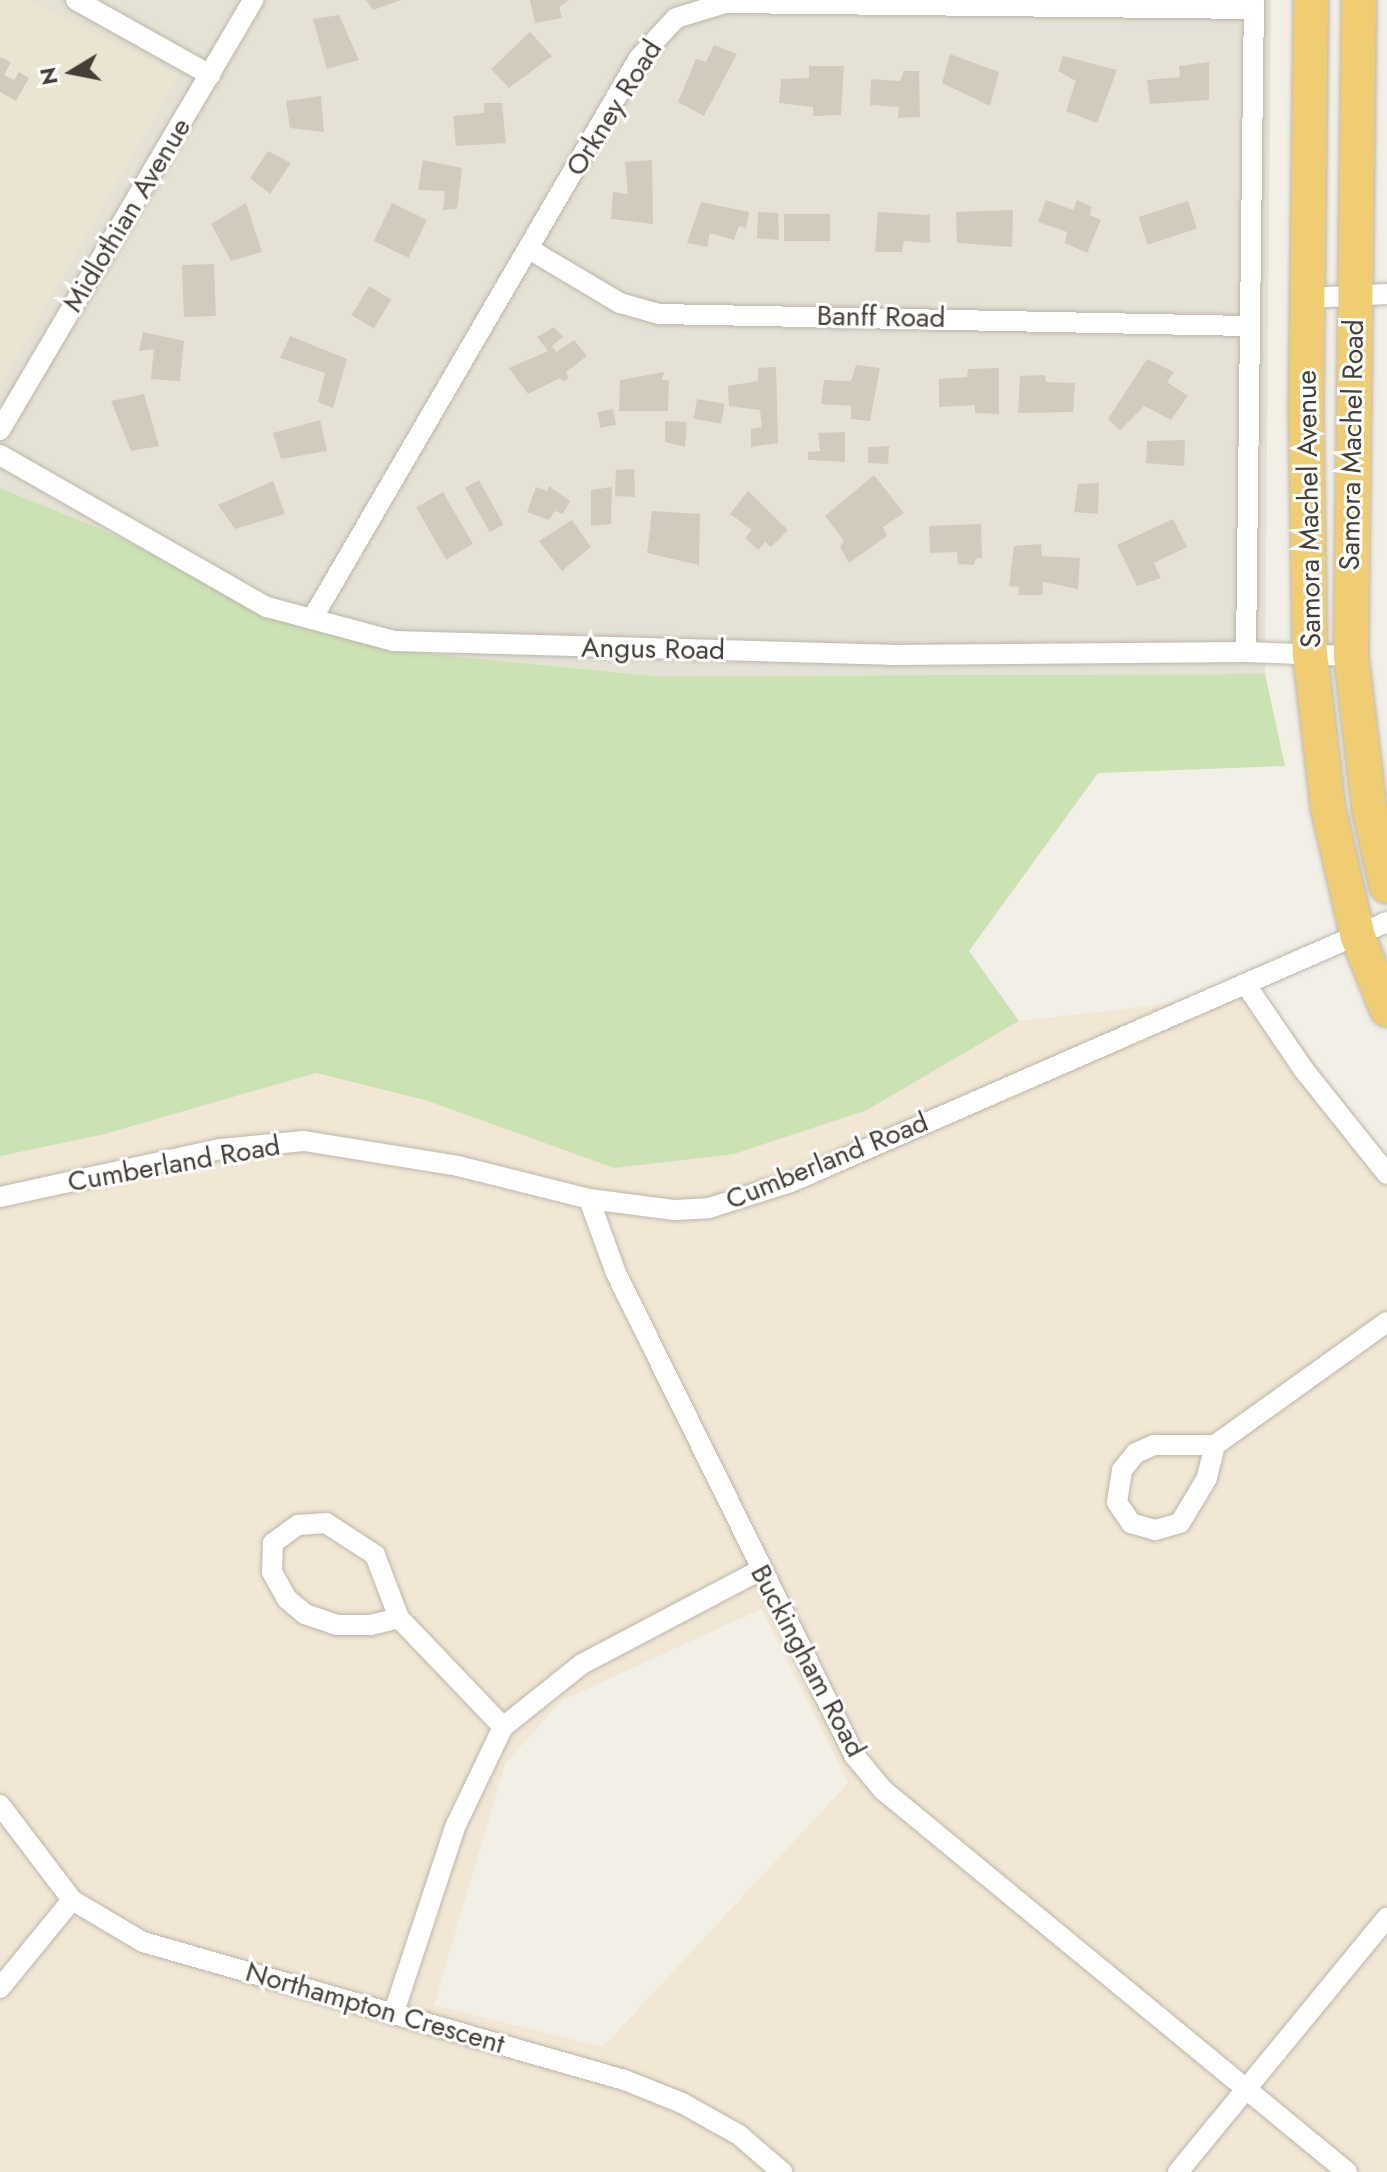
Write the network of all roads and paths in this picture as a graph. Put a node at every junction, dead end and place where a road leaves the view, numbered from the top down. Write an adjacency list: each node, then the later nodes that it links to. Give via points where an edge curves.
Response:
1 (76, 0): 6 (street)
2 (253, 0): 6 (street, Midlothian Avenue)
3 (1311, 0): 9 (highway, Samora Machel Avenue)
4 (1359, 0): 8 (highway, Samora Machel Road)
5 (1254, 4): 7 (street, Orkney Road, via 725,3 701,8 676,18 639,58); 10 (street, Samora Machel Avenue)
6 (210, 75): 11 (street, Midlothian Avenue)
7 (529, 249): 10 (street, Banff Road, via 620,303 659,314); 13 (street, Orkney Road)
8 (1372, 295): 9 (street); 16 (highway, Samora Machel Road, via 1348,548)
9 (1308, 298): 15 (highway, Samora Machel Avenue)
10 (1249, 326): 14 (street, Samora Machel Avenue)
11 (0, 430)
12 (0, 455): 13 (street, Angus Road, via 267,607)
13 (312, 619): 14 (street, Angus Road, via 394,641 522,646 890,655)
14 (1246, 652): 15 (street, Angus Road)
15 (1310, 654): 16 (street, Angus Road); 18 (highway, Samora Machel Avenue, via 1328,808)
16 (1351, 656): 17 (highway, Samora Machel Road, via 1361,760)
17 (1387, 886)
18 (1373, 930): 19 (street, Cumberland Road); 20 (highway, Samora Machel Avenue)
19 (1246, 985): 21 (street, via 1304,1070); 23 (street, Cumberland Road, via 1120,1034 753,1197 675,1210)
20 (1387, 1009)
21 (1387, 1174)
22 (0, 1197): 23 (street, Cumberland Road, via 221,1149 304,1141 443,1163)
23 (589, 1199): 26 (street, Buckingham Road, via 616,1273)
24 (1387, 1322): 25 (street)
25 (1215, 1445): 25 (street, via 1207,1478 1180,1523 1155,1530 1131,1523 1117,1502 1122,1470 1136,1453 1154,1445)
26 (760, 1570): 28 (street, via 582,1664); 34 (street, Buckingham Road, via 854,1755 883,1790)
27 (399, 1618): 27 (street, via 337,1625 305,1614 287,1599 272,1572 273,1543 298,1525 326,1523 375,1555); 28 (street)
28 (503, 1727): 33 (street, via 456,1825)
29 (0, 1805): 30 (street, Northampton Crescent)
30 (72, 1900): 32 (street); 33 (street, Northampton Crescent, via 143,1942)
31 (1387, 1918): 34 (street)
32 (0, 1988)
33 (394, 2012): 35 (street, Northampton Crescent, via 622,2079 682,2103 739,2135)
34 (1247, 2089): 36 (street); 37 (street, Buckingham Road)
35 (782, 2172)
36 (1178, 2172)
37 (1347, 2172)

